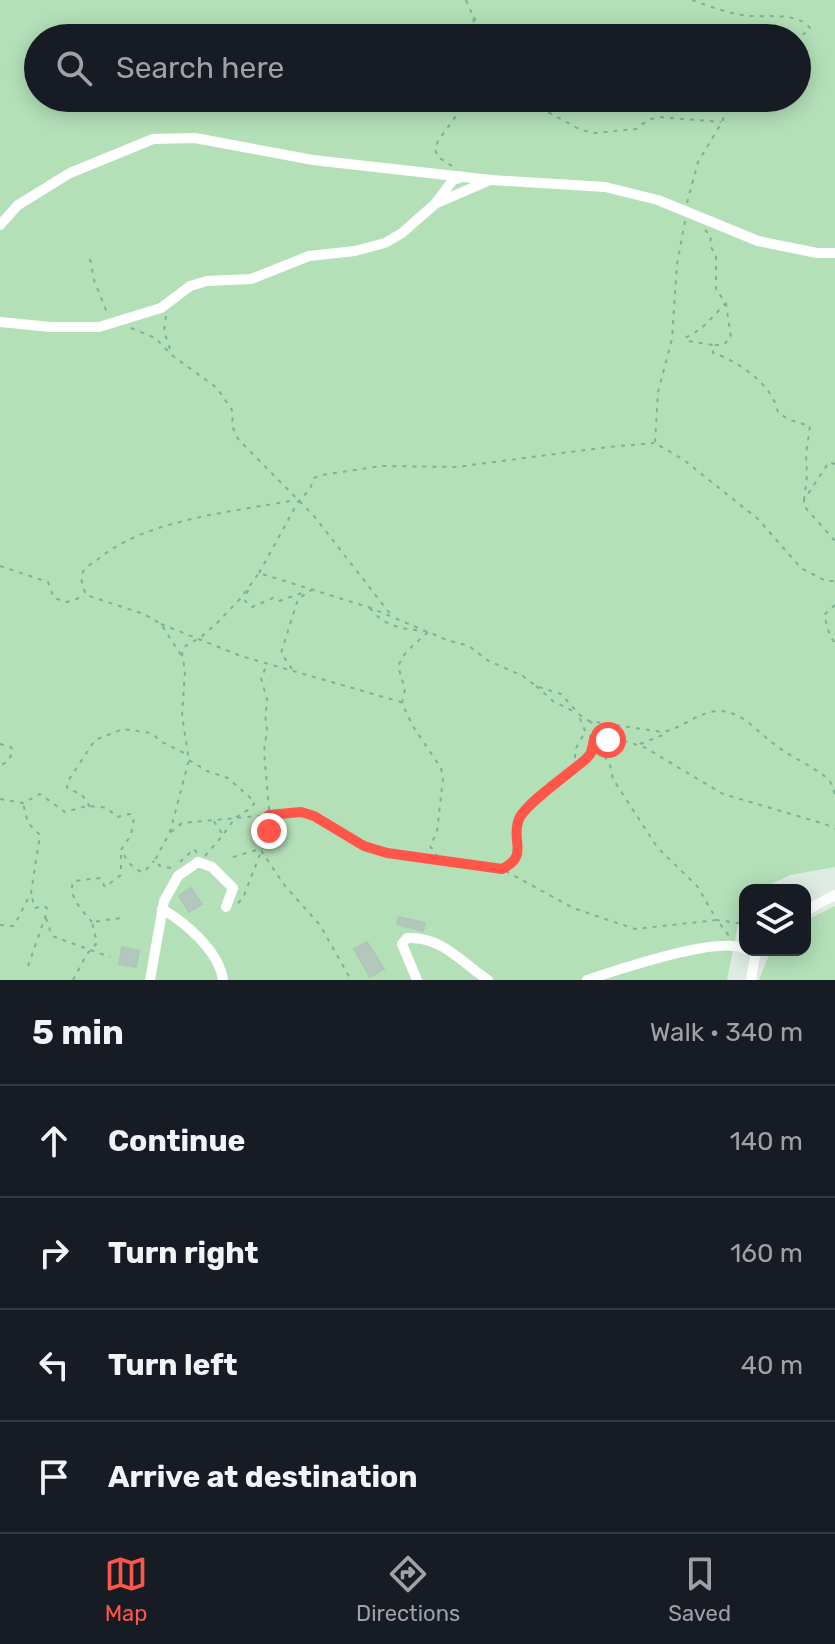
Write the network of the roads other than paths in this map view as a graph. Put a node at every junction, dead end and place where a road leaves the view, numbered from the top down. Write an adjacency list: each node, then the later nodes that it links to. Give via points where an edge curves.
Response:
1 (465, 177): 2 (street); 3 (street, via 453,180); 4 (street, via 313,160 195,138 153,139 70,173 18,205)
2 (491, 180): 3 (street); 5 (street, via 605,187 658,200 758,241)
3 (435, 204): 6 (street, via 385,243 309,256 251,279 207,281 190,286 169,304 99,327)
4 (0, 225)
5 (835, 253)
6 (0, 322)
7 (835, 895): 9 (street)
8 (230, 908): 10 (street, via 230,883 198,862 172,883)
9 (811, 908)
10 (162, 909): 13 (street); 14 (street, via 209,952)
11 (739, 947): 17 (street, via 723,944 683,952)
12 (749, 956): 18 (street)
13 (150, 980)
14 (223, 980)
15 (417, 980): 16 (street, via 402,944 407,938 449,949)
16 (488, 980)
17 (587, 980)
18 (751, 980)

